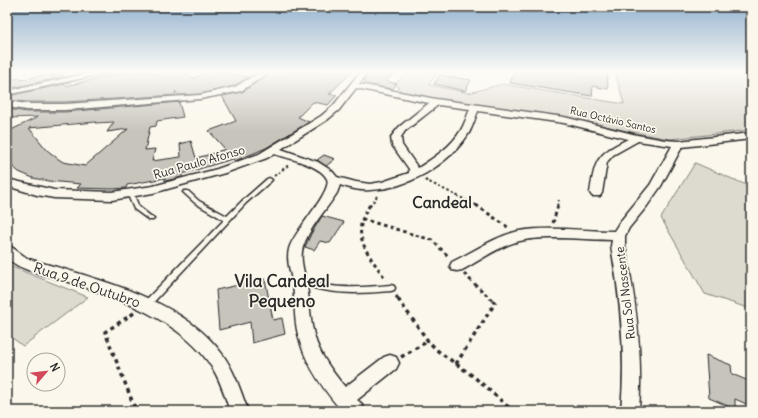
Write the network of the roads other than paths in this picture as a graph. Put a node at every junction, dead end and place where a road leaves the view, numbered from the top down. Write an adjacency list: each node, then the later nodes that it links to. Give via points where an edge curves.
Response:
1 (18, 92): 5 (street)
2 (226, 92): 7 (street, via 200,97 65,107 26,107)
3 (349, 92): 12 (street, Rua Paulo Afonso, via 324,118)
4 (381, 92): 6 (street, Rua Octávio Santos)
5 (7, 94)
6 (436, 102): 8 (street, Rua Octávio Santos); 13 (street, via 402,129 396,137 397,145 414,169)
7 (7, 104)
8 (475, 108): 10 (street, Rua Octávio Santos, via 572,121); 13 (street, via 464,134 446,152)
9 (751, 136): 11 (street, Rua Octávio Santos)
10 (637, 138): 11 (street, Rua Octávio Santos); 19 (street, via 606,154 601,161)
11 (678, 144): 22 (street, Rua Sol Nascente, via 655,186 623,226)
12 (272, 150): 14 (street, via 324,168); 18 (street, Rua Paulo Afonso, via 233,167)
13 (414, 174): 14 (street, via 387,185 362,186)
14 (333, 179): 25 (street, via 331,193 296,246 294,256)
15 (269, 180): 21 (lane)
16 (8, 183): 18 (street, Rua Paulo Afonso, via 54,194 95,196)
17 (186, 192): 21 (lane, via 196,202)
18 (130, 193): 20 (lane, via 136,208)
19 (596, 193)
20 (151, 219)
21 (227, 220): 27 (lane)
22 (619, 236): 24 (street, via 519,236); 31 (street, Rua Sol Nascente, via 618,246 630,318)
23 (7, 250): 27 (street, Rua 9 de Outubro, via 25,263 105,288)
24 (457, 266)
25 (299, 280): 26 (lane, via 312,286 348,292); 29 (street, via 305,333 324,374)
26 (391, 288)
27 (146, 305): 30 (street, Rua 9 de Outubro, via 190,331 203,343 226,376)
28 (390, 363): 29 (street)
29 (349, 405)
30 (239, 411)
31 (630, 411)

